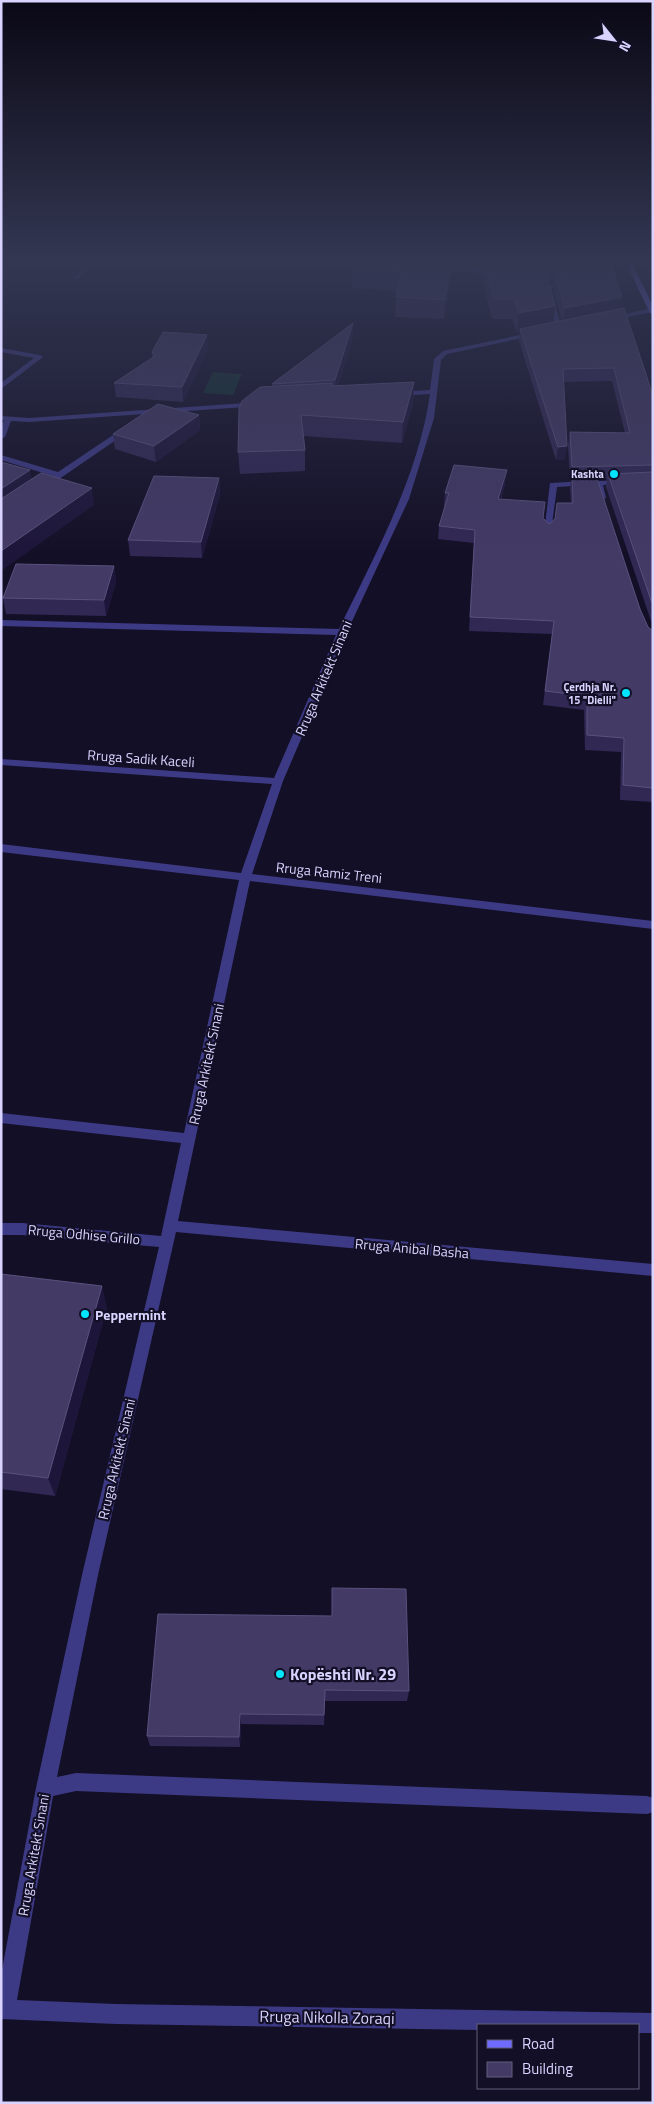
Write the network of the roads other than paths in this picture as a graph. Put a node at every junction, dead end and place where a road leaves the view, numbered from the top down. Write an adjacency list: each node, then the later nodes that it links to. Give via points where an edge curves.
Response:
1 (37, 359): 3 (street)
2 (438, 359): 4 (street, Rruga Arkitekt Sinani)
3 (1, 388)
4 (435, 392): 5 (street); 18 (street, Rruga Arkitekt Sinani, via 405,499)
5 (391, 395)
6 (269, 403): 7 (street)
7 (154, 411): 8 (street, via 29,420); 11 (street)
8 (5, 418): 9 (street)
9 (1, 438)
10 (1, 457): 11 (street)
11 (59, 475): 14 (street)
12 (653, 481): 13 (street)
13 (598, 483): 15 (street); 16 (street, via 553,485)
14 (34, 492)
15 (604, 506)
16 (547, 532)
17 (1, 623): 18 (street)
18 (342, 632): 20 (street, Rruga Arkitekt Sinani)
19 (1, 762): 20 (street, Rruga Sadik Kaceli)
20 (278, 781): 22 (street, Rruga Arkitekt Sinani)
21 (1, 848): 22 (street, Rruga Ramiz Treni)
22 (245, 877): 23 (street, Rruga Ramiz Treni); 25 (street, Rruga Arkitekt Sinani)
23 (653, 925)
24 (1, 1118): 25 (street)
25 (189, 1139): 26 (street, Rruga Arkitekt Sinani)
26 (171, 1226): 28 (street, Rruga Arkitekt Sinani); 29 (street, Rruga Anibal Basha)
27 (1, 1229): 28 (street, Rruga Odhise Grillo)
28 (168, 1242): 30 (street, Rruga Arkitekt Sinani, via 100,1527)
29 (653, 1270)
30 (45, 1788): 31 (street, via 76,1782); 32 (street, Rruga Arkitekt Sinani)
31 (647, 1805)
32 (3, 2009): 33 (street, Rruga Nikolla Zoraqi)
33 (653, 2023)

